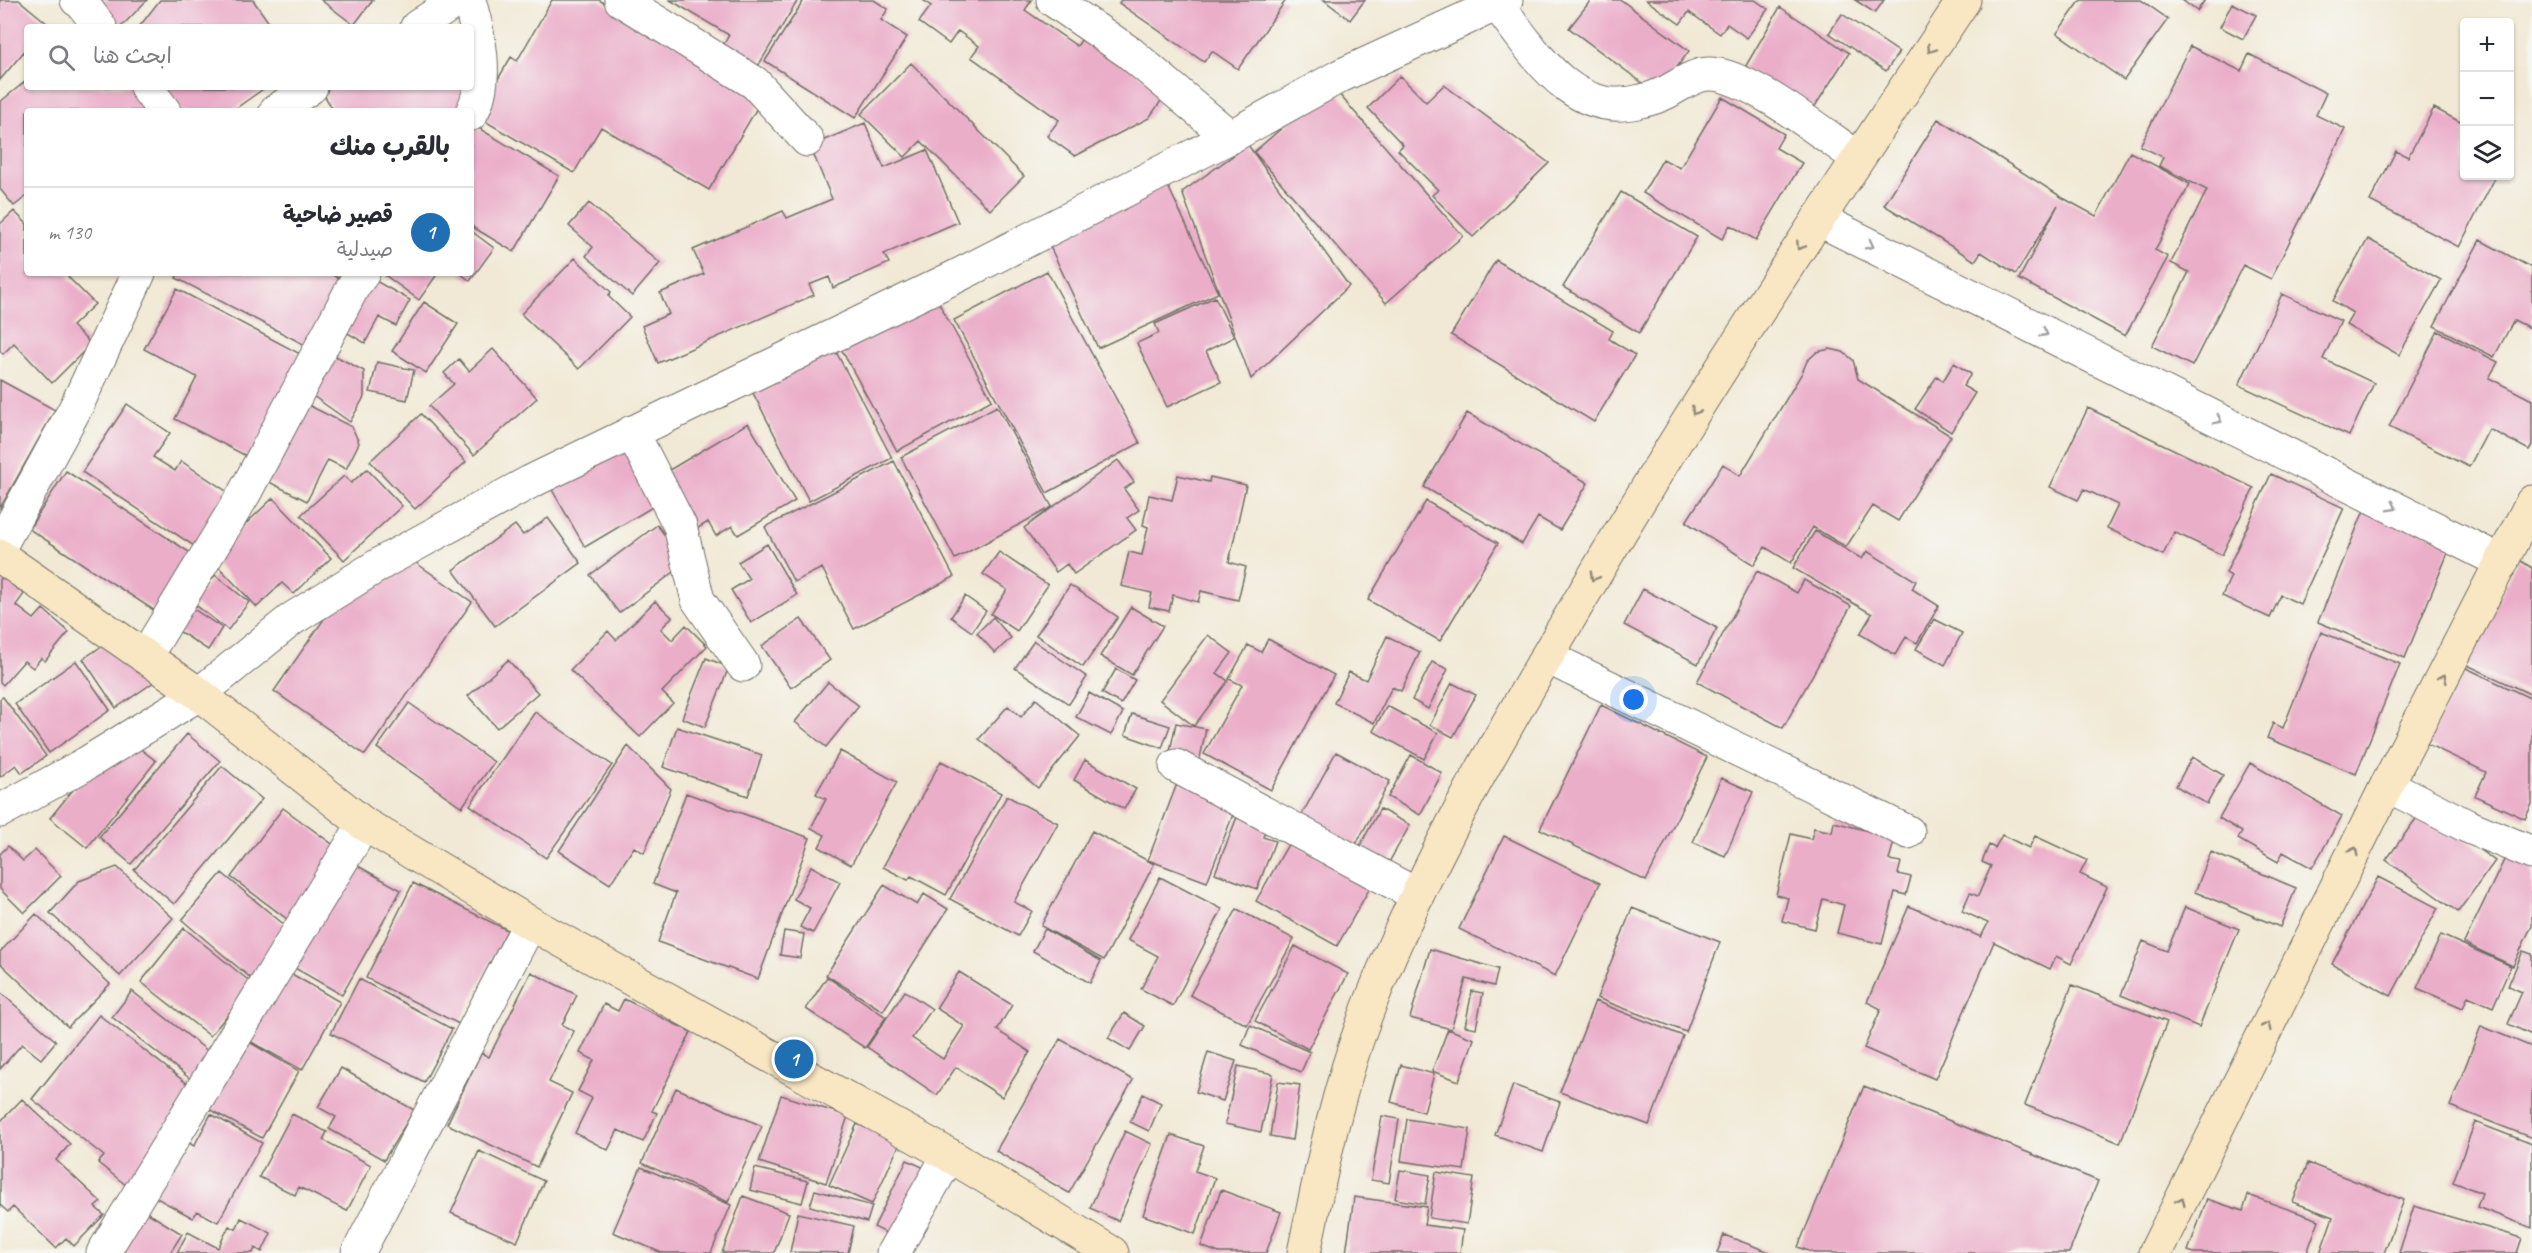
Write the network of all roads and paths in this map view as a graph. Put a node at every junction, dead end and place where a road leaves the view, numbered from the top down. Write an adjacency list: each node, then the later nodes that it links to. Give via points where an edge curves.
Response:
1 (77, 0): 8 (street)
2 (457, 0): 9 (street)
3 (469, 0): 14 (street, via 482,61)
4 (621, 0): 16 (street, via 754,83)
5 (1053, 0): 15 (street, via 1130,53)
6 (1964, 0): 17 (street, one-way to 17)
7 (1502, 2): 15 (street, via 1340,76); 17 (street, via 1556,78 1586,99 1613,104 1638,102 1710,74 1748,85)
8 (98, 24)
9 (423, 24)
10 (148, 90): 12 (street)
11 (307, 90): 13 (street)
12 (162, 108)
13 (280, 108)
14 (474, 108)
15 (1230, 137): 21 (street, via 957,276)
16 (807, 140)
17 (1858, 158): 18 (street)
18 (1818, 219): 25 (street, one-way to 25); 27 (street, one-way to 27, via 1642,494)
19 (138, 276): 23 (street, via 76,406)
20 (351, 277): 26 (street, via 244,494)
21 (632, 432): 28 (street, via 680,526 698,600); 29 (street, via 385,561 292,619)
22 (2532, 502): 25 (street)
23 (0, 546)
24 (0, 556): 26 (street)
25 (2502, 562): 31 (street, one-way to 25)
26 (145, 657): 29 (street)
27 (1547, 657): 34 (street); 36 (street)
28 (743, 665)
29 (199, 694): 32 (street); 33 (street)
30 (1176, 766): 36 (street)
31 (2387, 785): 35 (street, via 2467,826); 44 (street, one-way to 31)
32 (0, 811)
33 (364, 824): 37 (street); 39 (street)
34 (1908, 832)
35 (2532, 853)
36 (1417, 895): 43 (street, via 1369,1006 1342,1090)
37 (530, 923): 38 (street); 40 (street)
38 (949, 1155): 41 (street); 42 (street)
39 (103, 1253)
40 (358, 1253)
41 (893, 1253)
42 (1113, 1253)
43 (1304, 1253)
44 (2155, 1253)

